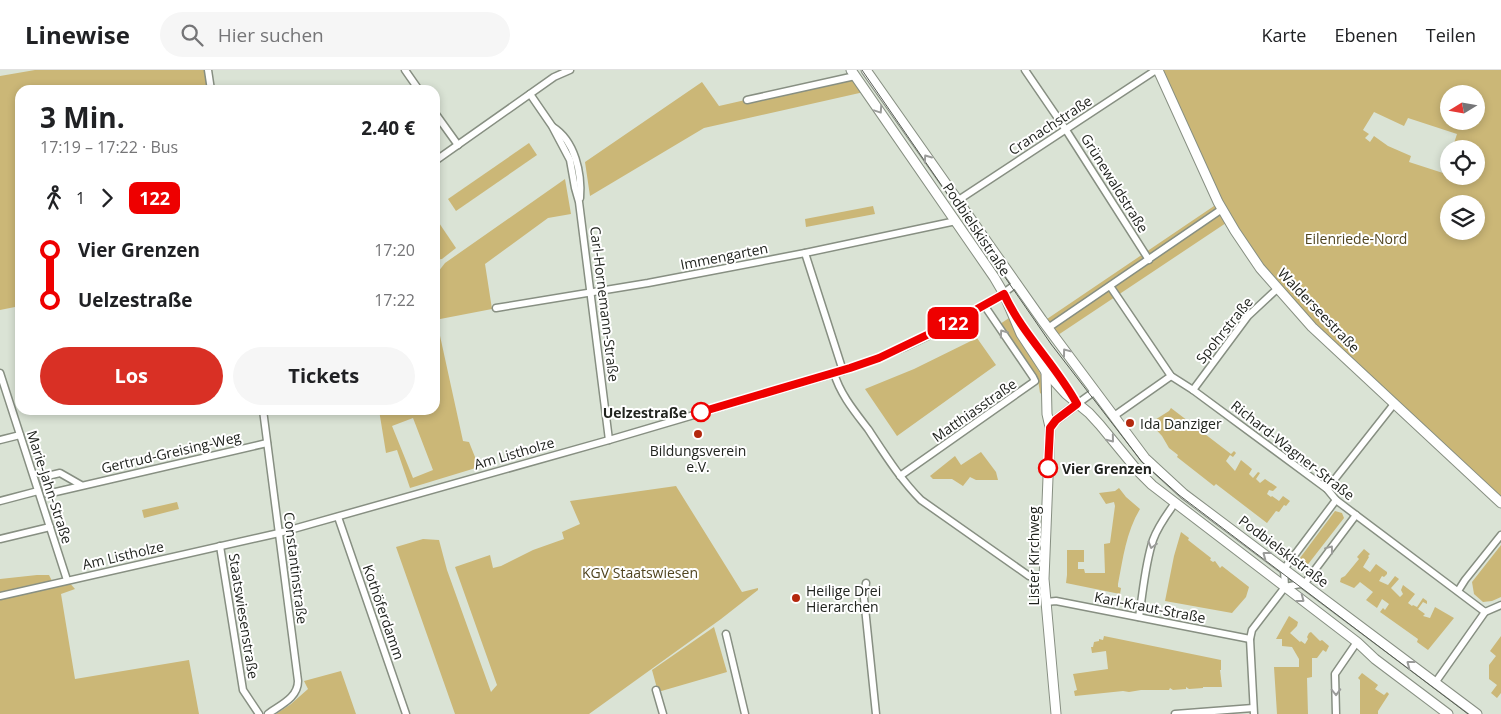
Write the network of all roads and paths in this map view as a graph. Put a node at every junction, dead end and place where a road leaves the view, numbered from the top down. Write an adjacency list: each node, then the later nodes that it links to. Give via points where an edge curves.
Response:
1 (208, 70): 10 (street)
2 (405, 70): 11 (street)
3 (560, 70): 9 (street)
4 (570, 70): 9 (street)
5 (866, 70): 18 (main road, Podbielskistraße, one-way to 5)
6 (1025, 70): 15 (street, Grünewaldstraße)
7 (1157, 70): 15 (street, Cranachstraße); 19 (main road, Walderseestraße)
8 (853, 73): 13 (street); 20 (main road, Podbielskistraße, one-way to 20)
9 (554, 77): 12 (street)
10 (210, 85)
11 (416, 85)
12 (530, 94): 16 (street); 26 (street, Carl-Hornemann-Straße, via 576,157)
13 (747, 100)
14 (440, 120): 16 (street)
15 (1066, 130): 18 (street, Cranachstraße); 22 (street, Grünewaldstraße)
16 (458, 145): 17 (street)
17 (440, 158)
18 (957, 201): 23 (main road, Podbielskistraße)
19 (1222, 209): 22 (street); 25 (main road, Walderseestraße)
20 (956, 221): 21 (street, Immengarten); 27 (main road, Podbielskistraße)
21 (805, 253): 26 (street, Immengarten); 31 (street)
22 (1149, 260): 24 (street)
23 (1017, 283): 27 (street, Am Listholze); 30 (main road, Podbielskistraße)
24 (1110, 286): 30 (street); 35 (street, Richard-Wagner-Straße)
25 (1277, 289): 36 (street, Spohrstraße, via 1248,316); 39 (main road, Walderseestraße, via 1312,327)
26 (591, 293): 29 (street, Immengarten); 45 (street, Carl-Hornemann-Straße)
27 (1004, 294): 28 (street, Am Listholze); 32 (main road, Podbielskistraße, via 1021,334)
28 (984, 305): 31 (street, Am Listholze, via 915,342); 47 (street, Matthiasstraße, one-way to 28, via 1034,381)
29 (496, 308)
30 (1048, 328): 37 (main road, Podbielskistraße, one-way to 30)
31 (843, 370): 33 (street, Am Listholze)
32 (1046, 372): 38 (main road, Podbielskistraße); 42 (main road, Lister Kirchweg)
33 (834, 373): 45 (street, Am Listholze); 47 (street, via 848,401)
34 (0, 376): 43 (street, Marie-Jahn-Straße)
35 (1171, 376): 36 (street, Richard-Wagner-Straße); 41 (street)
36 (1193, 390): 49 (street, Richard-Wagner-Straße)
37 (1095, 391): 38 (street); 41 (main road, Podbielskistraße)
38 (1077, 404): 42 (main road); 53 (main road, Podbielskistraße, one-way to 53, via 1100,425 1137,470)
39 (1394, 404): 49 (street); 54 (main road, Walderseestraße)
40 (264, 415): 46 (street, Constantinstraße)
41 (1114, 416): 62 (main road, Podbielskistraße, one-way to 41, via 1154,468)
42 (1050, 428): 63 (main road, Lister Kirchweg)
43 (20, 435): 44 (street); 50 (street, Marie-Jahn-Straße)
44 (0, 440)
45 (609, 440): 56 (street, Am Listholze)
46 (267, 442): 48 (street, Gertrud-Greising-Weg); 58 (street, Constantinstraße)
47 (900, 476): 63 (street, via 921,500 1029,576)
48 (81, 485): 48 (street, Gertrud-Greising-Weg, via 47,494 43,477 60,473)
49 (1327, 489): 51 (street, Richard-Wagner-Straße)
50 (38, 491): 52 (street); 57 (street, Marie-Jahn-Straße)
51 (1336, 500): 55 (street, Richard-Wagner-Straße); 62 (street)
52 (0, 501)
53 (1175, 503): 67 (main road, Podbielskistraße); 73 (street, one-way to 73, via 1153,539)
54 (1501, 503)
55 (1356, 515): 66 (street, one-way to 55); 68 (street, Richard-Wagner-Straße)
56 (338, 517): 58 (street, Am Listholze); 82 (street, Kothöferdamm)
57 (50, 527): 60 (street); 64 (street, Marie-Jahn-Straße)
58 (279, 533): 61 (street, Am Listholze); 81 (street, Constantinstraße, via 298,688 295,695)
59 (1501, 536): 68 (street)
60 (0, 539)
61 (220, 546): 64 (street, Am Listholze); 80 (street, Staatswiesenstraße, via 243,690)
62 (1284, 569): 66 (main road, Podbielskistraße); 67 (street)
63 (1044, 579): 70 (main road, Lister Kirchweg)
64 (67, 580): 69 (street, Am Listholze)
65 (866, 583): 85 (street, via 864,598)
66 (1304, 583): 67 (street); 77 (main road, Podbielskistraße, one-way to 66)
67 (1285, 587): 75 (street, via 1252,630); 76 (main road, Podbielskistraße, one-way to 76)
68 (1458, 591): 72 (street, Richard-Wagner-Straße)
69 (0, 596)
70 (1046, 602): 73 (street, Karl-Kraut-Straße, via 1056,601); 86 (main road, Lister Kirchweg)
71 (1501, 605): 72 (street)
72 (1485, 612): 77 (street)
73 (1139, 617): 75 (street, Karl-Kraut-Straße)
74 (726, 634): 84 (street)
75 (1250, 639): 79 (street)
76 (1357, 642): 88 (street, one-way to 88, via 1335,674); 89 (main road, Podbielskistraße)
77 (1435, 682): 90 (main road, Podbielskistraße)
78 (656, 690): 83 (street)
79 (1253, 711): 87 (street)
80 (259, 714)
81 (268, 714)
82 (406, 714)
83 (663, 714)
84 (746, 714)
85 (876, 714)
86 (1056, 714)
87 (1176, 714)
88 (1336, 714)
89 (1448, 714)
90 (1477, 714)

